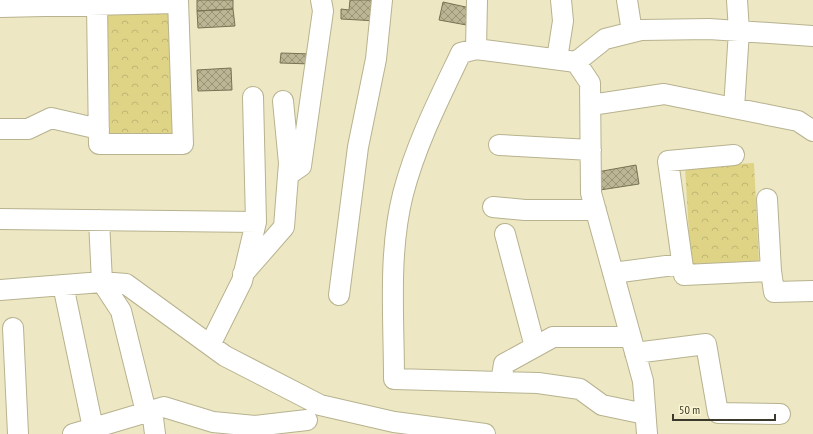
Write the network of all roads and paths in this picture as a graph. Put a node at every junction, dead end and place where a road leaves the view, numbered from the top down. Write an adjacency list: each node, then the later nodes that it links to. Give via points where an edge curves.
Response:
1 (321, 0): 25 (street, via 323,11 301,166)
2 (382, 0): 41 (street, via 376,59 358,147)
3 (477, 0): 13 (street)
4 (560, 0): 14 (street)
5 (628, 0): 11 (street)
6 (737, 0): 10 (street)
7 (178, 2): 8 (street); 20 (street, via 183,144 99,144)
8 (97, 5): 9 (street); 20 (street)
9 (0, 7)
10 (739, 31): 11 (street, via 709,29); 12 (street); 18 (street)
11 (632, 32): 14 (street, via 605,40)
12 (813, 36)
13 (476, 49): 14 (street); 46 (street, via 460,53 423,134 403,194 394,250 394,354 422,380)
14 (567, 60): 17 (street, via 590,83)
15 (254, 97): 31 (street)
16 (283, 101): 25 (street)
17 (590, 105): 18 (street, via 664,94); 23 (street)
18 (734, 108): 21 (street, via 798,121)
19 (0, 129): 20 (street, via 28,129 51,118)
20 (99, 129)
21 (813, 131)
22 (499, 145): 23 (street)
23 (591, 150): 28 (street, via 591,193)
24 (734, 155): 33 (street, via 668,161)
25 (288, 175): 36 (street, via 284,227)
26 (767, 199): 34 (street)
27 (493, 207): 28 (street, via 525,210)
28 (596, 210): 35 (street)
29 (0, 219): 30 (street)
30 (99, 220): 31 (street); 37 (street)
31 (256, 222): 36 (street)
32 (505, 234): 45 (street)
33 (681, 264): 34 (street, via 684,275); 35 (street)
34 (771, 271): 40 (street, via 774,292)
35 (613, 273): 44 (street)
36 (243, 274): 43 (street, via 242,282)
37 (102, 282): 38 (street); 43 (street, via 126,284); 48 (street, via 121,311)
38 (63, 284): 39 (street); 52 (street)
39 (0, 290)
40 (813, 291)
41 (339, 295)
42 (13, 328): 53 (street)
43 (210, 345): 47 (street, via 225,356)
44 (633, 345): 45 (street, via 553,337); 49 (street, via 643,381); 50 (street, via 706,344 718,413)
45 (535, 347): 46 (street, via 504,364)
46 (501, 382): 49 (street, via 538,383 580,389 602,405)
47 (308, 398): 51 (street); 56 (street, via 320,405 394,422)
48 (149, 411): 51 (street, via 164,407 213,422); 52 (street); 55 (street)
49 (645, 414): 57 (street)
50 (780, 414)
51 (307, 427)
52 (102, 429): 54 (street)
53 (18, 434)
54 (73, 434)
55 (154, 434)
56 (485, 434)
57 (646, 434)

